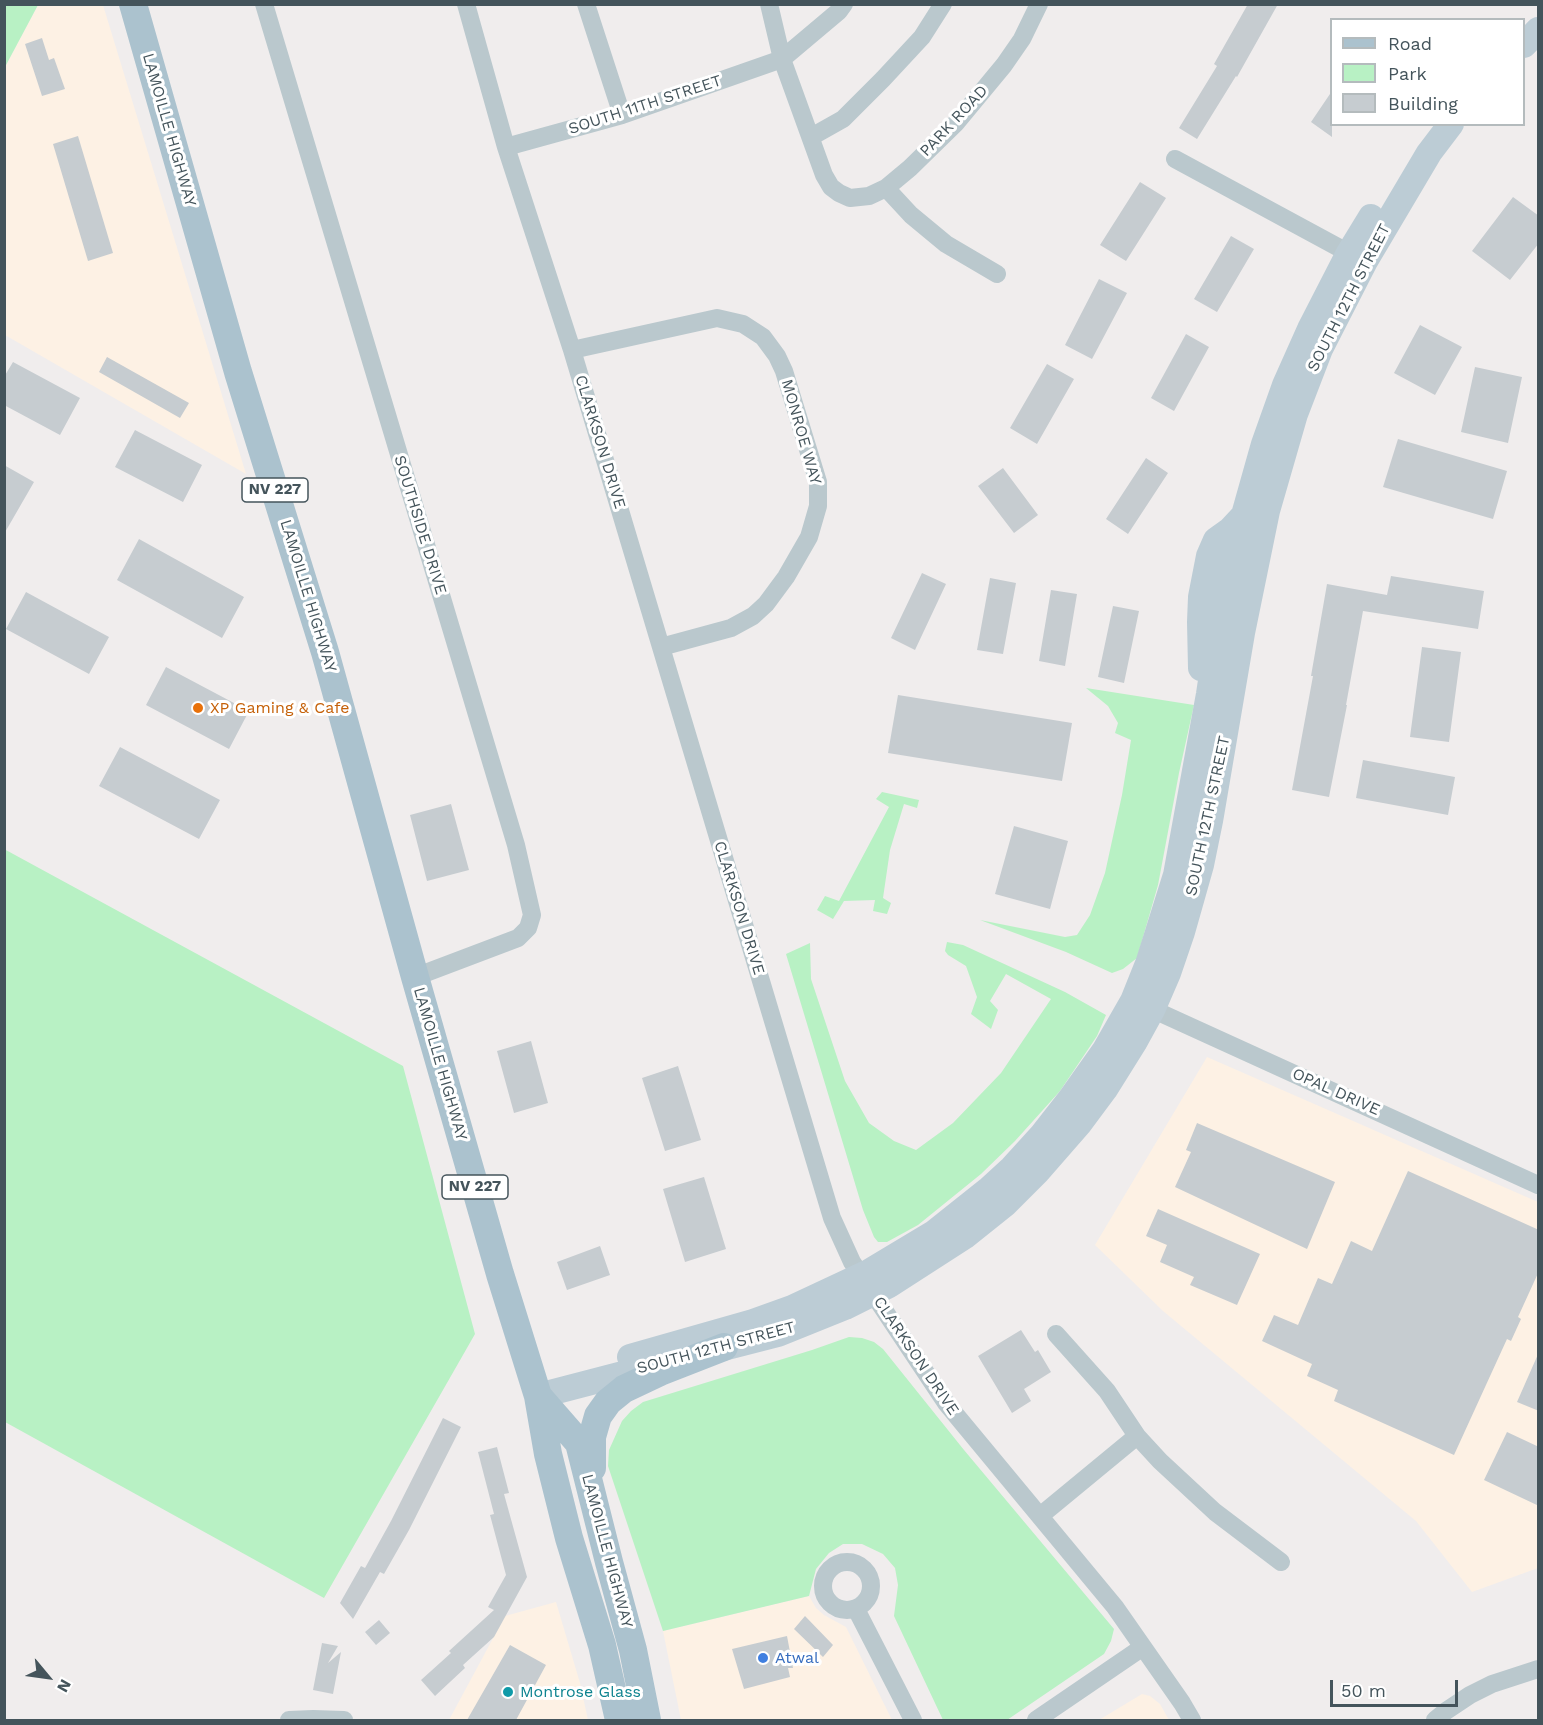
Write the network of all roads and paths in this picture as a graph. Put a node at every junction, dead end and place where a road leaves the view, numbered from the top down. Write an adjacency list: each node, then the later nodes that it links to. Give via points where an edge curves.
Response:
1 (133, 4): 25 (main road, LAMOILLE HIGHWAY / NV 227, via 238,372 326,652)
2 (264, 4): 25 (street, SOUTHSIDE DRIVE, via 516,845 532,915 528,928 518,938)
3 (466, 4): 18 (street, CLARKSON DRIVE)
4 (586, 4): 14 (street)
5 (769, 4): 13 (street)
6 (844, 4): 13 (street)
7 (943, 4): 17 (street, via 922,37 883,80 843,118)
8 (1039, 4): 20 (street, PARK ROAD, via 1004,65 956,123)
9 (1539, 18): 11 (main road)
10 (1539, 30): 12 (main road)
11 (1525, 32)
12 (1525, 44)
13 (782, 59): 14 (street, SOUTH 11TH STREET); 17 (street)
14 (622, 115): 18 (street, SOUTH 11TH STREET)
15 (1436, 126): 21 (main road, SOUTH 12TH STREET, via 1370,217)
16 (1449, 126): 21 (main road, SOUTH 12TH STREET)
17 (811, 137): 20 (street, PARK ROAD, via 824,175 839,193 850,198 869,196)
18 (506, 147): 23 (street, CLARKSON DRIVE)
19 (1175, 159): 21 (street)
20 (886, 188): 22 (street, via 946,244)
21 (1357, 257): 26 (main road, SOUTH 12TH STREET, via 1307,380 1267,511 1210,821 1182,932 1168,973); 26 (main road, SOUTH 12TH STREET, via 1310,329 1264,444 1220,621 1176,875 1149,961)
22 (997, 274)
23 (572, 350): 24 (street, CLARKSON DRIVE); 24 (street, MONROE WAY, via 717,318 743,324 763,338 777,356 818,482 818,506 809,537 766,604 731,628)
24 (662, 646): 28 (street, CLARKSON DRIVE, via 832,1218 850,1260)
25 (415, 977): 31 (main road, LAMOILLE HIGHWAY / NV 227)
26 (1142, 1005): 27 (street, OPAL DRIVE); 28 (main road, SOUTH 12TH STREET, via 1012,1168)
27 (1539, 1185)
28 (867, 1285): 30 (main road, SOUTH 12TH STREET, via 812,1321); 31 (main road, SOUTH 12TH STREET); 33 (street, CLARKSON DRIVE, via 946,1403)
29 (1056, 1334): 32 (street, via 1107,1391)
30 (724, 1347): 31 (main road, SOUTH 12TH STREET); 34 (main road, via 624,1389 598,1416 592,1437 592,1470)
31 (536, 1391): 34 (main road, LAMOILLE HIGHWAY / NV 227, via 579,1443); 41 (main road, LAMOILLE HIGHWAY / NV 227, via 569,1538 602,1645)
32 (1137, 1436): 33 (street); 35 (street, via 1215,1512)
33 (1040, 1516): 37 (street, CLARKSON DRIVE)
34 (609, 1562): 42 (main road, LAMOILLE HIGHWAY / NV 227)
35 (1281, 1562)
36 (856, 1609): 43 (street)
37 (1143, 1647): 44 (street); 45 (street, CLARKSON DRIVE)
38 (1539, 1669): 46 (street, via 1492,1684)
39 (288, 1720): 40 (street)
40 (344, 1720)
41 (619, 1720)
42 (648, 1720)
43 (913, 1720)
44 (1036, 1720)
45 (1192, 1720)
46 (1435, 1720)

